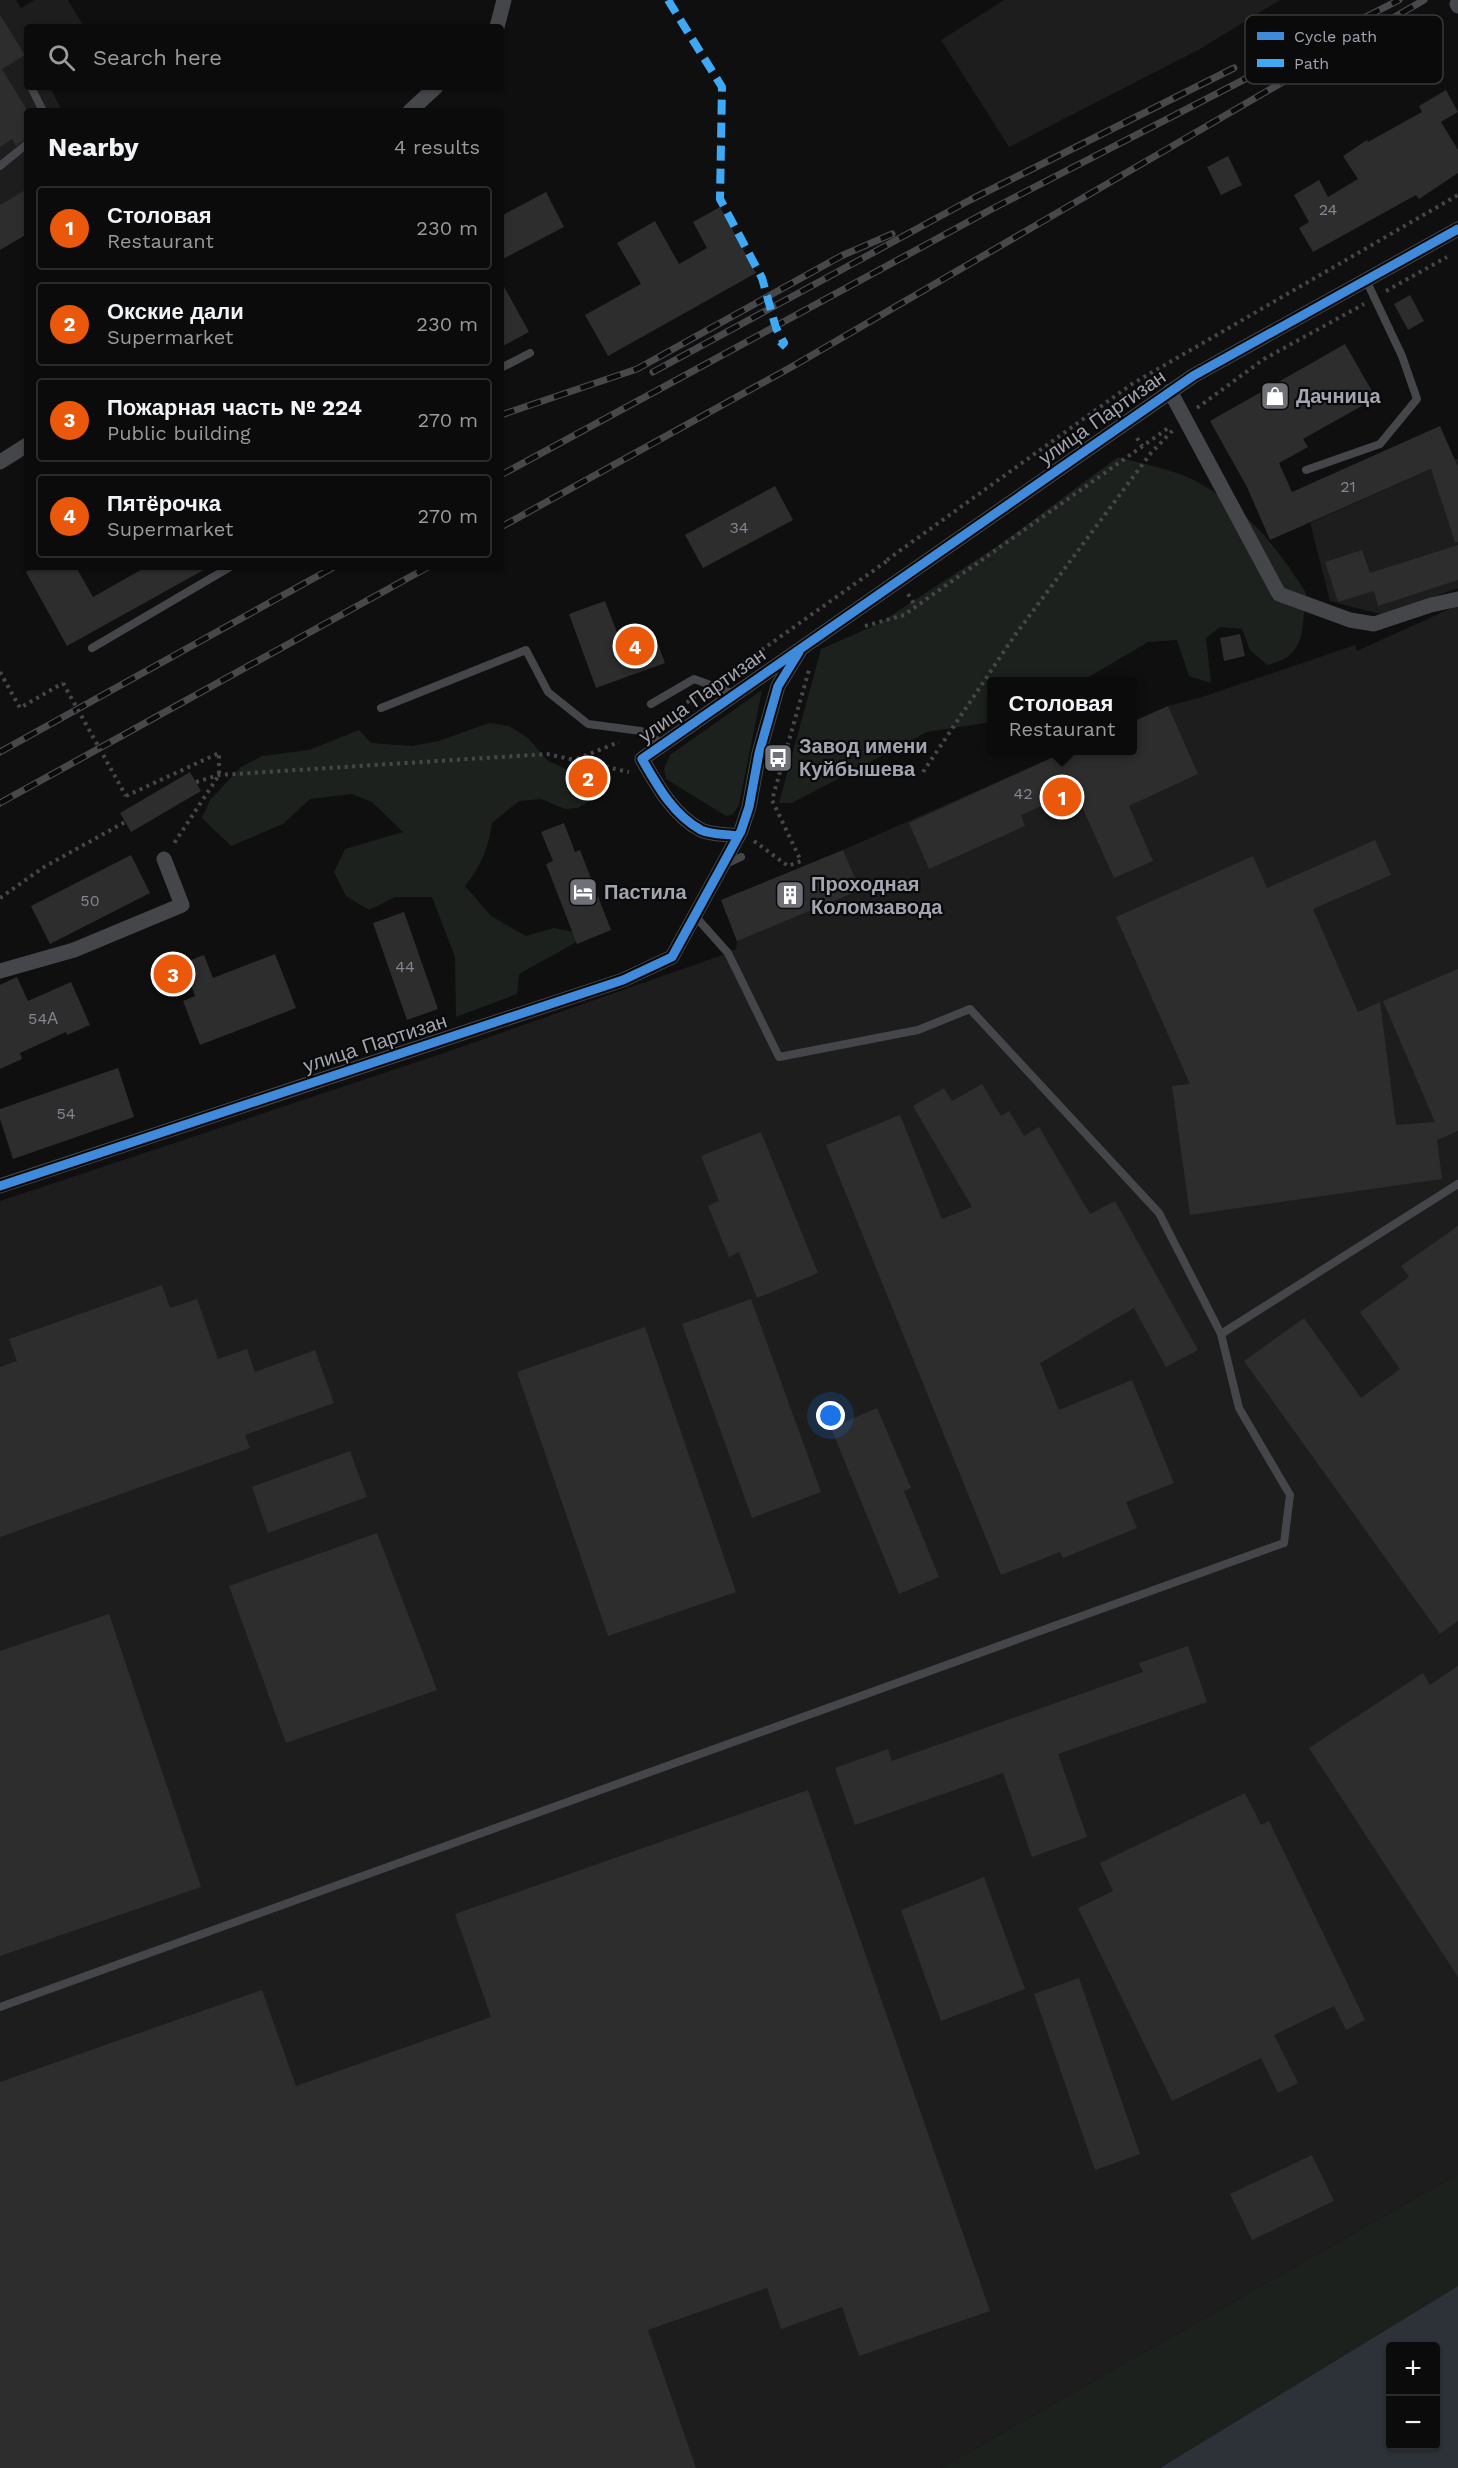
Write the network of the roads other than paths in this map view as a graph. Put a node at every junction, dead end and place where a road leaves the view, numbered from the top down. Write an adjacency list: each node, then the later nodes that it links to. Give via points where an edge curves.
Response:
1 (504, 0): 2 (street)
2 (498, 24)
3 (32, 90): 5 (lane)
4 (433, 90): 6 (street)
5 (42, 108)
6 (413, 108)
7 (24, 146): 8 (lane)
8 (0, 166)
9 (1458, 229): 10 (street, улица Партизан)
10 (1366, 280): 13 (street, улица Партизан); 16 (lane, via 1402,356 1417,399 1380,444)
11 (530, 352): 12 (lane)
12 (504, 366)
13 (1170, 391): 18 (street, via 1279,594 1350,620 1374,624); 20 (street, улица Партизан)
14 (24, 446): 15 (street)
15 (2, 457)
16 (1306, 470)
17 (225, 570): 19 (lane)
18 (1458, 599)
19 (92, 648)
20 (802, 648): 21 (street, улица Партизан); 25 (street, via 778,686)
21 (735, 694): 22 (lane, via 694,679); 24 (street, улица Партизан)
22 (651, 704)
23 (381, 708): 24 (lane, via 526,650 548,692 588,724 641,731)
24 (663, 744): 25 (street, улица Партизан, via 642,759 678,812 703,831)
25 (740, 833): 28 (street, улица Партизан)
26 (741, 857): 28 (lane)
27 (164, 859): 30 (street, via 182,905 74,950)
28 (722, 866): 29 (street, улица Партизан)
29 (695, 916): 32 (street, улица Партизан, via 672,957 623,980); 33 (lane, via 728,952 779,1057 918,1030 970,1009 1160,1213)
30 (0, 971)
31 (1458, 1184): 33 (lane)
32 (0, 1187)
33 (1221, 1334): 34 (lane, via 1239,1408 1290,1495 1284,1543)
34 (0, 2007)

